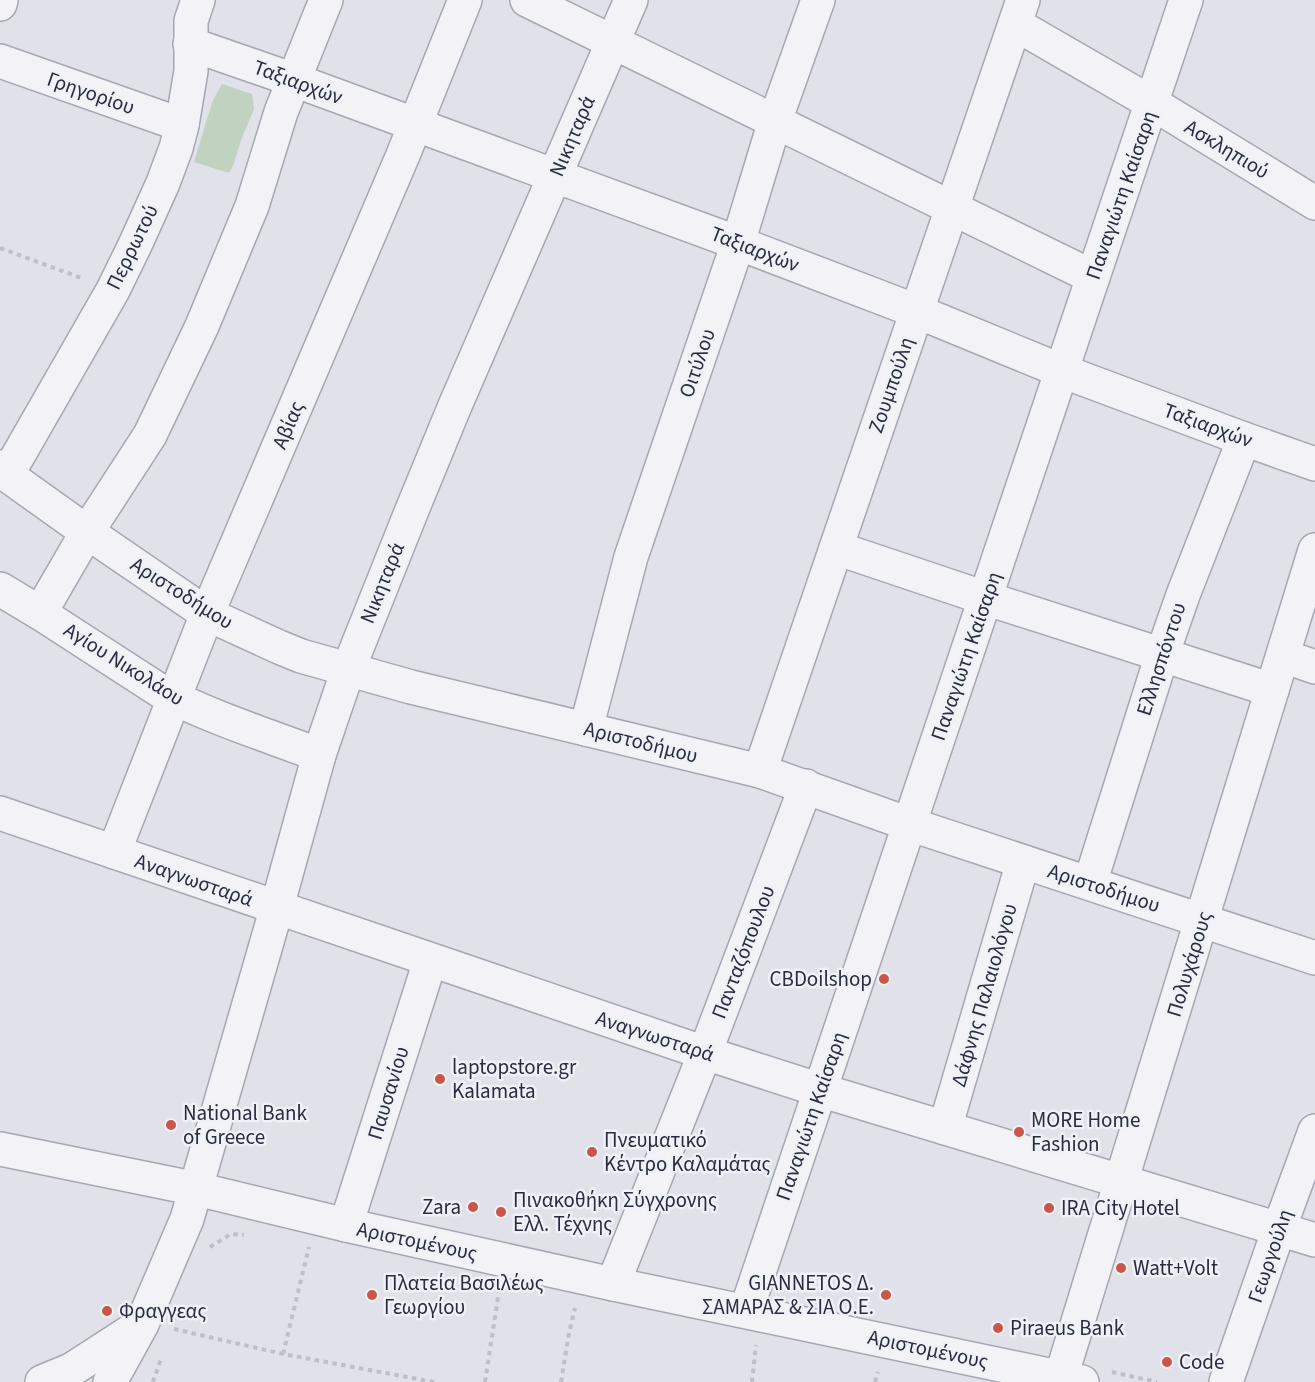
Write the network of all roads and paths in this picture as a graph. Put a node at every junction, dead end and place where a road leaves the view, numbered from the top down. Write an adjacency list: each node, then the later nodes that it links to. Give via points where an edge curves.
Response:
1 (198, 0): 10 (street, Περρωτού, via 191,21)
2 (326, 0): 12 (street)
3 (465, 0): 15 (street, Αβίας)
4 (527, 0): 9 (street)
5 (631, 0): 9 (street, Νικηταρά)
6 (818, 0): 14 (street, Οιτύλου)
7 (1186, 0): 13 (street, Παναγιώτη Καίσαρη)
8 (1019, 12): 13 (street, Ασκληπιού); 19 (street, Ζουμπούλη)
9 (612, 42): 14 (street); 17 (street, Νικηταρά)
10 (190, 44): 12 (street, Ταξιαρχών); 16 (street, Περρωτού, via 191,71)
11 (0, 61): 16 (street, Γρηγορίου)
12 (294, 80): 15 (street, Ταξιαρχών); 29 (street, via 252,206 202,326 150,435)
13 (1152, 103): 18 (street, Ασκληπιού); 22 (street, Παναγιώτη Καίσαρη)
14 (775, 121): 19 (street); 20 (street, Οιτύλου)
15 (414, 124): 17 (street, Ταξιαρχών); 35 (street, Αβίας)
16 (182, 125): 23 (street, Περρωτού, via 163,183)
17 (555, 176): 20 (street, Ταξιαρχών); 39 (street, Νικηταρά, via 450,418)
18 (1315, 203)
19 (952, 208): 22 (street); 24 (street, Ζουμπούλη)
20 (738, 243): 24 (street, Ταξιαρχών); 42 (street, Οιτύλου, via 631,557)
21 (0, 248): 23 (path)
22 (1093, 277): 25 (street, Παναγιώτη Καίσαρη)
23 (113, 290): 28 (street, Περρωτού)
24 (916, 311): 25 (street, Ταξιαρχών); 30 (street, Ζουμπούλη)
25 (1062, 371): 26 (street, Ταξιαρχών); 33 (street, Παναγιώτη Καίσαρη)
26 (1244, 439): 27 (street, Ταξιαρχών); 36 (street, Ελλησπόντου)
27 (1315, 464)
28 (4, 471): 29 (street, Αριστοδήμου)
29 (87, 532): 34 (street); 35 (street, Αριστοδήμου)
30 (836, 548): 33 (street); 44 (street, Ζουμπούλη)
31 (1315, 550): 37 (street, Πολυχάρους)
32 (0, 589): 34 (street, Αγίου Νικολάου)
33 (985, 598): 36 (street); 47 (street, Παναγιώτη Καίσαρη)
34 (40, 613): 41 (street, Αγίου Νικολάου)
35 (207, 614): 39 (street, Αριστοδήμου, via 301,656); 41 (street, Αβίας)
36 (1162, 655): 40 (street); 50 (street, Ελλησπόντου)
37 (1282, 656): 38 (street); 40 (street, Πολυχάρους)
38 (1315, 667)
39 (348, 670): 42 (street, Αριστοδήμου); 43 (street, Νικηταρά)
40 (1272, 690): 52 (street, Πολυχάρους)
41 (175, 698): 43 (street, Αγίου Νικολάου); 48 (street, Αβίας)
42 (586, 729): 44 (street, Αριστοδήμου)
43 (319, 755): 51 (street, Νικηταρά)
44 (760, 771): 45 (street, Αριστοδήμου)
45 (806, 786): 47 (street, Αριστοδήμου); 55 (street, Πανταζόπουλου)
46 (0, 813): 48 (street, Αναγνωσταρά)
47 (909, 824): 49 (street, Αριστοδήμου); 56 (street, Παναγιώτη Καίσαρη)
48 (114, 852): 51 (street, Αναγνωσταρά)
49 (1023, 862): 50 (street, Αριστοδήμου); 57 (street, Δάφνης Παλαιολόγου)
50 (1090, 884): 52 (street, Αριστοδήμου)
51 (277, 908): 54 (street, Αναγνωσταρά); 61 (street, Νικηταρά)
52 (1202, 921): 53 (street, Αριστοδήμου); 60 (street, Πολυχάρους)
53 (1315, 958)
54 (429, 961): 55 (street, Αναγνωσταρά); 62 (street, Παυσανίου)
55 (705, 1053): 56 (street, Αναγνωσταρά); 68 (street, Πανταζόπουλου)
56 (820, 1090): 57 (street, Αναγνωσταρά); 71 (street, Παναγιώτη Καίσαρη)
57 (945, 1128): 60 (street, Αναγνωσταρά)
58 (1315, 1131): 63 (street, Γεωργούλη)
59 (0, 1149): 61 (street, Αριστομένους)
60 (1122, 1182): 63 (street, Αναγνωσταρά); 77 (street, Πολυχάρους)
61 (197, 1189): 62 (street, Αριστομένους); 72 (street, Νικηταρά)
62 (346, 1226): 68 (street, Αριστομένους)
63 (1279, 1229): 65 (street, Αναγνωσταρά); 87 (street, Γεωργούλη)
64 (250, 1236): 67 (path, via 231,1234)
65 (1315, 1240)
66 (310, 1244): 75 (path)
67 (202, 1252)
68 (613, 1284): 71 (street, Αριστομένους)
69 (493, 1285): 82 (path, via 500,1287)
70 (576, 1304): 83 (path)
71 (746, 1311): 77 (street, Αριστομένους)
72 (161, 1330): 75 (path); 78 (street); 79 (street, Νικηταρά)
73 (767, 1347): 84 (path, via 756,1345)
74 (163, 1353): 80 (path)
75 (283, 1354): 81 (path)
76 (889, 1375): 85 (path, via 878,1372)
77 (1085, 1377): 86 (path)
78 (42, 1382)
79 (110, 1382)
80 (153, 1382)
81 (434, 1382)
82 (485, 1382)
83 (561, 1382)
84 (752, 1382)
85 (875, 1382)
86 (1157, 1382)
87 (1226, 1382)

